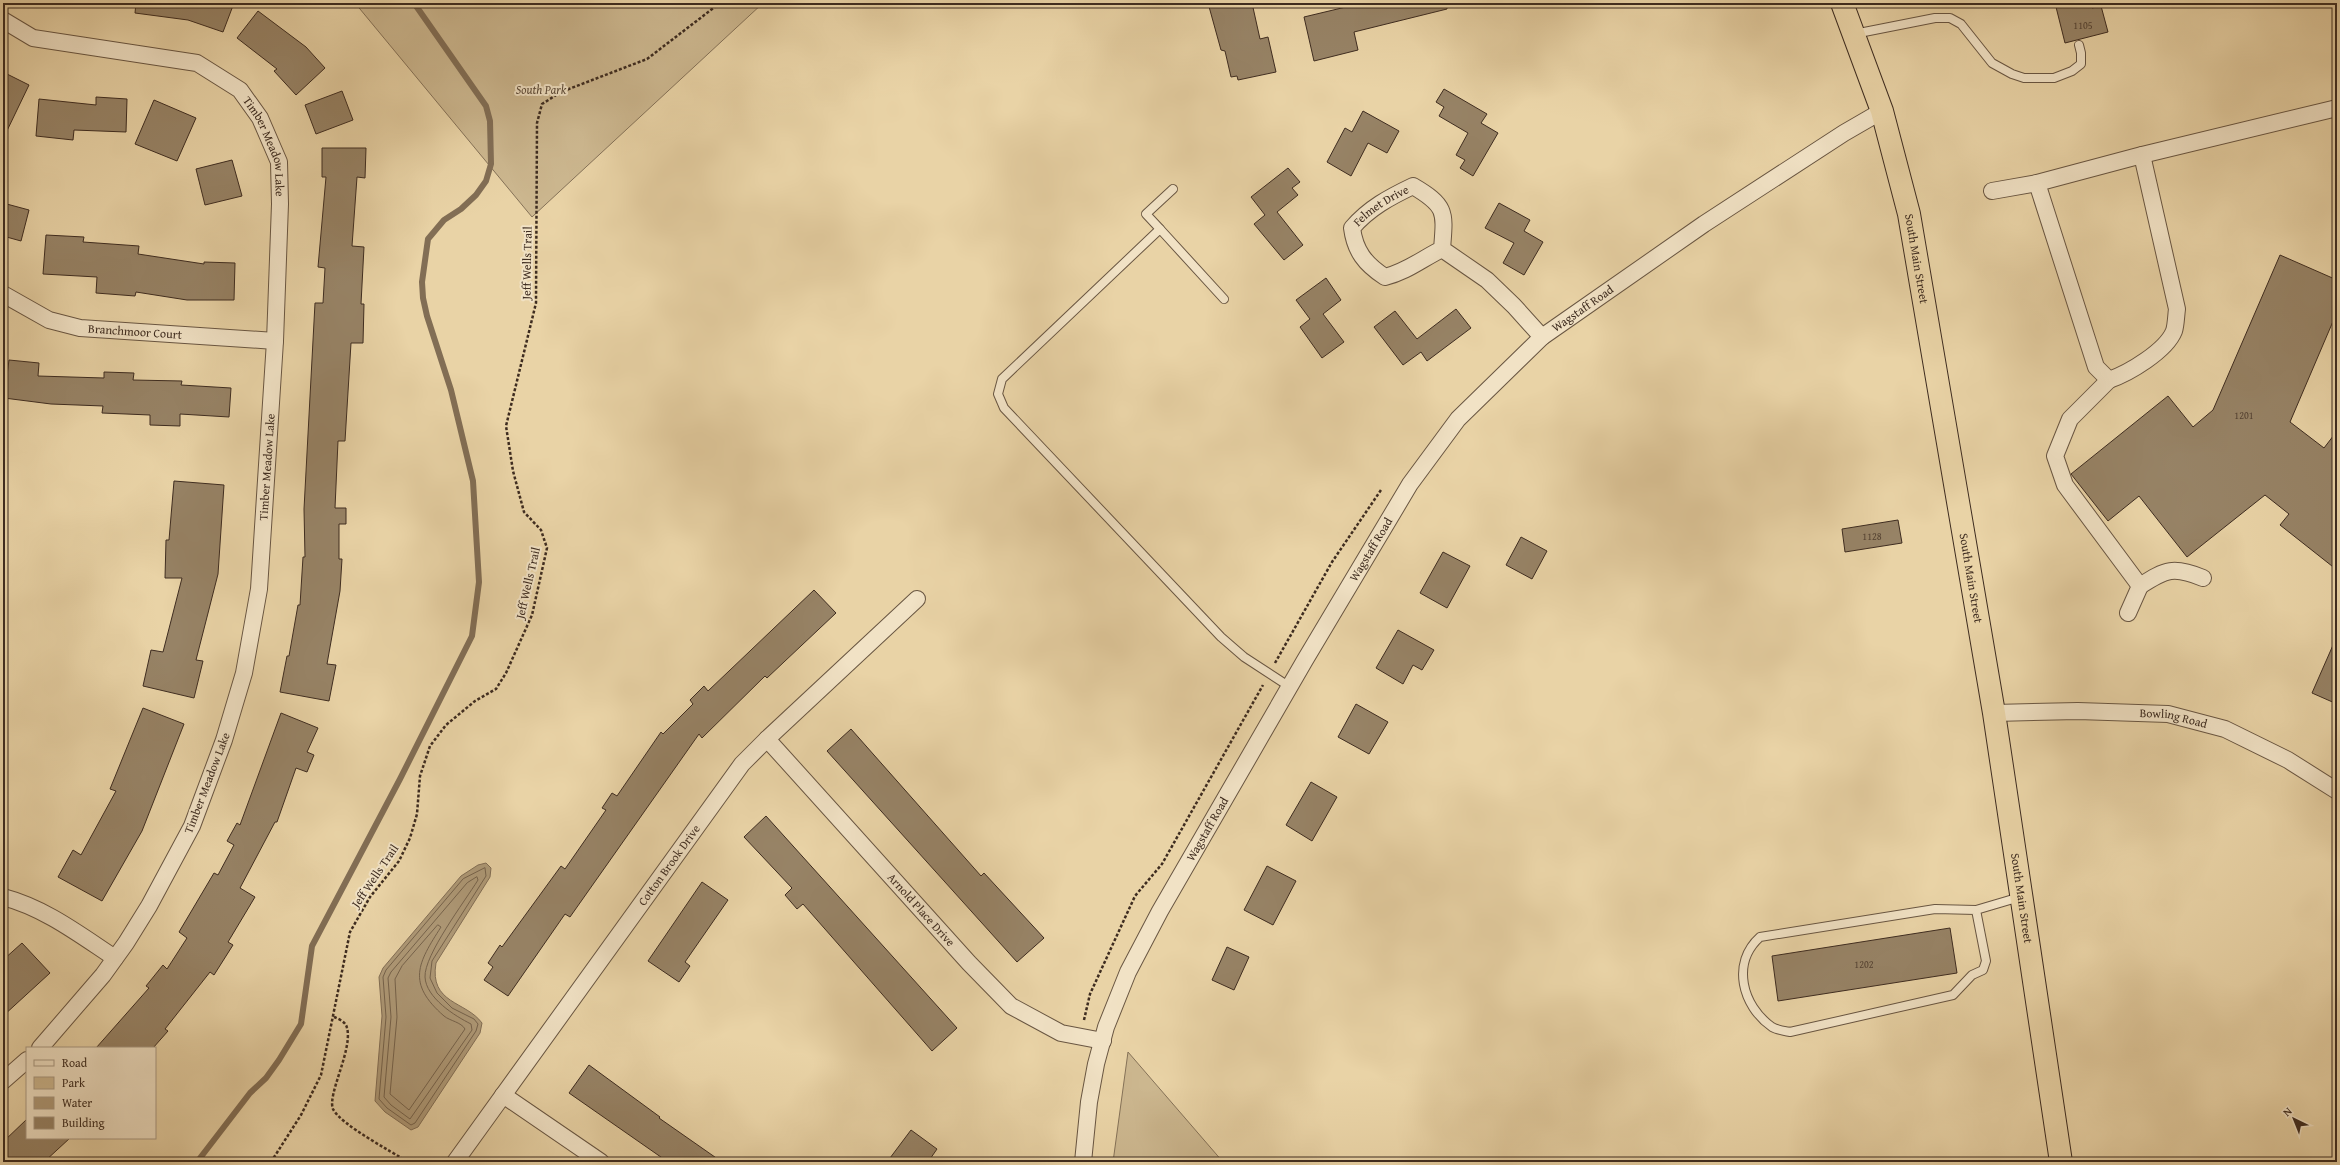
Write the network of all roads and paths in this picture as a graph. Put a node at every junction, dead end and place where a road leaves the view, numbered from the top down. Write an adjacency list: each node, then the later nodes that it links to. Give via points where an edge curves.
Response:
1 (720, 3): 35 (path, Jeff Wells Trail, via 647,59 561,92 542,104 537,123 536,303 506,426 513,471 524,512 541,530 547,548 534,608 506,673 496,689 475,701 446,725 430,746 420,776 418,814 410,838 399,861 370,897 350,932)
2 (1842, 3): 4 (highway, South Main Street)
3 (3, 20): 17 (street, Timber Meadow Lake, via 33,38 197,63 240,90 260,118 279,162)
4 (1854, 34): 5 (lane, via 1935,18 1950,18 1961,24 1992,63 2024,78 2054,78 2072,71 2080,64); 7 (highway, South Main Street)
5 (2079, 45)
6 (2337, 108): 8 (street)
7 (1882, 111): 16 (street, Wagstaff Road, via 1711,220); 27 (highway, South Main Street, via 1909,214)
8 (2142, 155): 9 (street); 18 (street, via 2177,309 2173,332 2153,355 2127,374)
9 (2037, 183): 11 (street); 18 (street, via 2096,367)
10 (1173, 189): 12 (lane, via 1146,214)
11 (1992, 191)
12 (1160, 229): 15 (lane); 25 (lane, via 1002,379 998,394 1004,408 1221,637 1244,657)
13 (1442, 249): 13 (street, Felmet Drive, via 1444,216 1432,197 1413,186 1388,198 1363,215 1352,228 1354,246 1372,269 1385,278 1401,274 1419,260); 16 (street, via 1487,280)
14 (3, 294): 17 (street, Branchmoor Court, via 49,320 80,328)
15 (1224, 299)
16 (1542, 337): 25 (street, Wagstaff Road, via 1458,419 1410,484)
17 (275, 341): 33 (street, Timber Meadow Lake, via 259,589 244,673 224,740 192,826 149,906)
18 (2109, 380): 21 (street, via 2070,419 2056,456 2065,485)
19 (1381, 490): 24 (path, via 1332,562)
20 (2203, 578): 21 (street, via 2184,570 2160,573)
21 (2140, 586): 23 (street)
22 (917, 599): 28 (street, Cotton Brook Drive)
23 (2128, 613)
24 (1281, 652)
25 (1290, 687): 36 (street, Wagstaff Road, via 1160,911 1128,972)
26 (1261, 688): 34 (path, via 1162,864 1135,896 1090,994)
27 (1994, 713): 29 (street, Bowling Road, via 2078,711 2168,714 2225,730 2288,760); 31 (highway, South Main Street)
28 (767, 739): 36 (street, Arnold Place Drive, via 1010,1006 1061,1033); 40 (street, Cotton Brook Drive, via 742,764)
29 (2337, 791)
30 (3, 896): 33 (street, via 55,918)
31 (2021, 896): 32 (lane); 46 (highway, South Main Street)
32 (1976, 910): 32 (lane, via 1940,909 1760,937 1751,945 1744,960 1743,980 1748,1000 1759,1015 1774,1028 1790,1032 1953,995 1972,975 1983,970 1986,961)
33 (115, 958): 37 (street, Timber Meadow Lake)
34 (1085, 1011)
35 (334, 1017): 41 (path, Jeff Wells Trail, via 321,1075 301,1115); 42 (path, via 343,1021 347,1028 344,1065 332,1099 333,1108 346,1122)
36 (1102, 1041): 45 (street, Wagstaff Road, via 1089,1102)
37 (41, 1047)
38 (26, 1061): 39 (street)
39 (3, 1081)
40 (503, 1095): 43 (street, Cotton Brook Drive); 44 (street)
41 (271, 1162)
42 (408, 1162)
43 (455, 1162)
44 (601, 1162)
45 (1083, 1162)
46 (2061, 1162)

